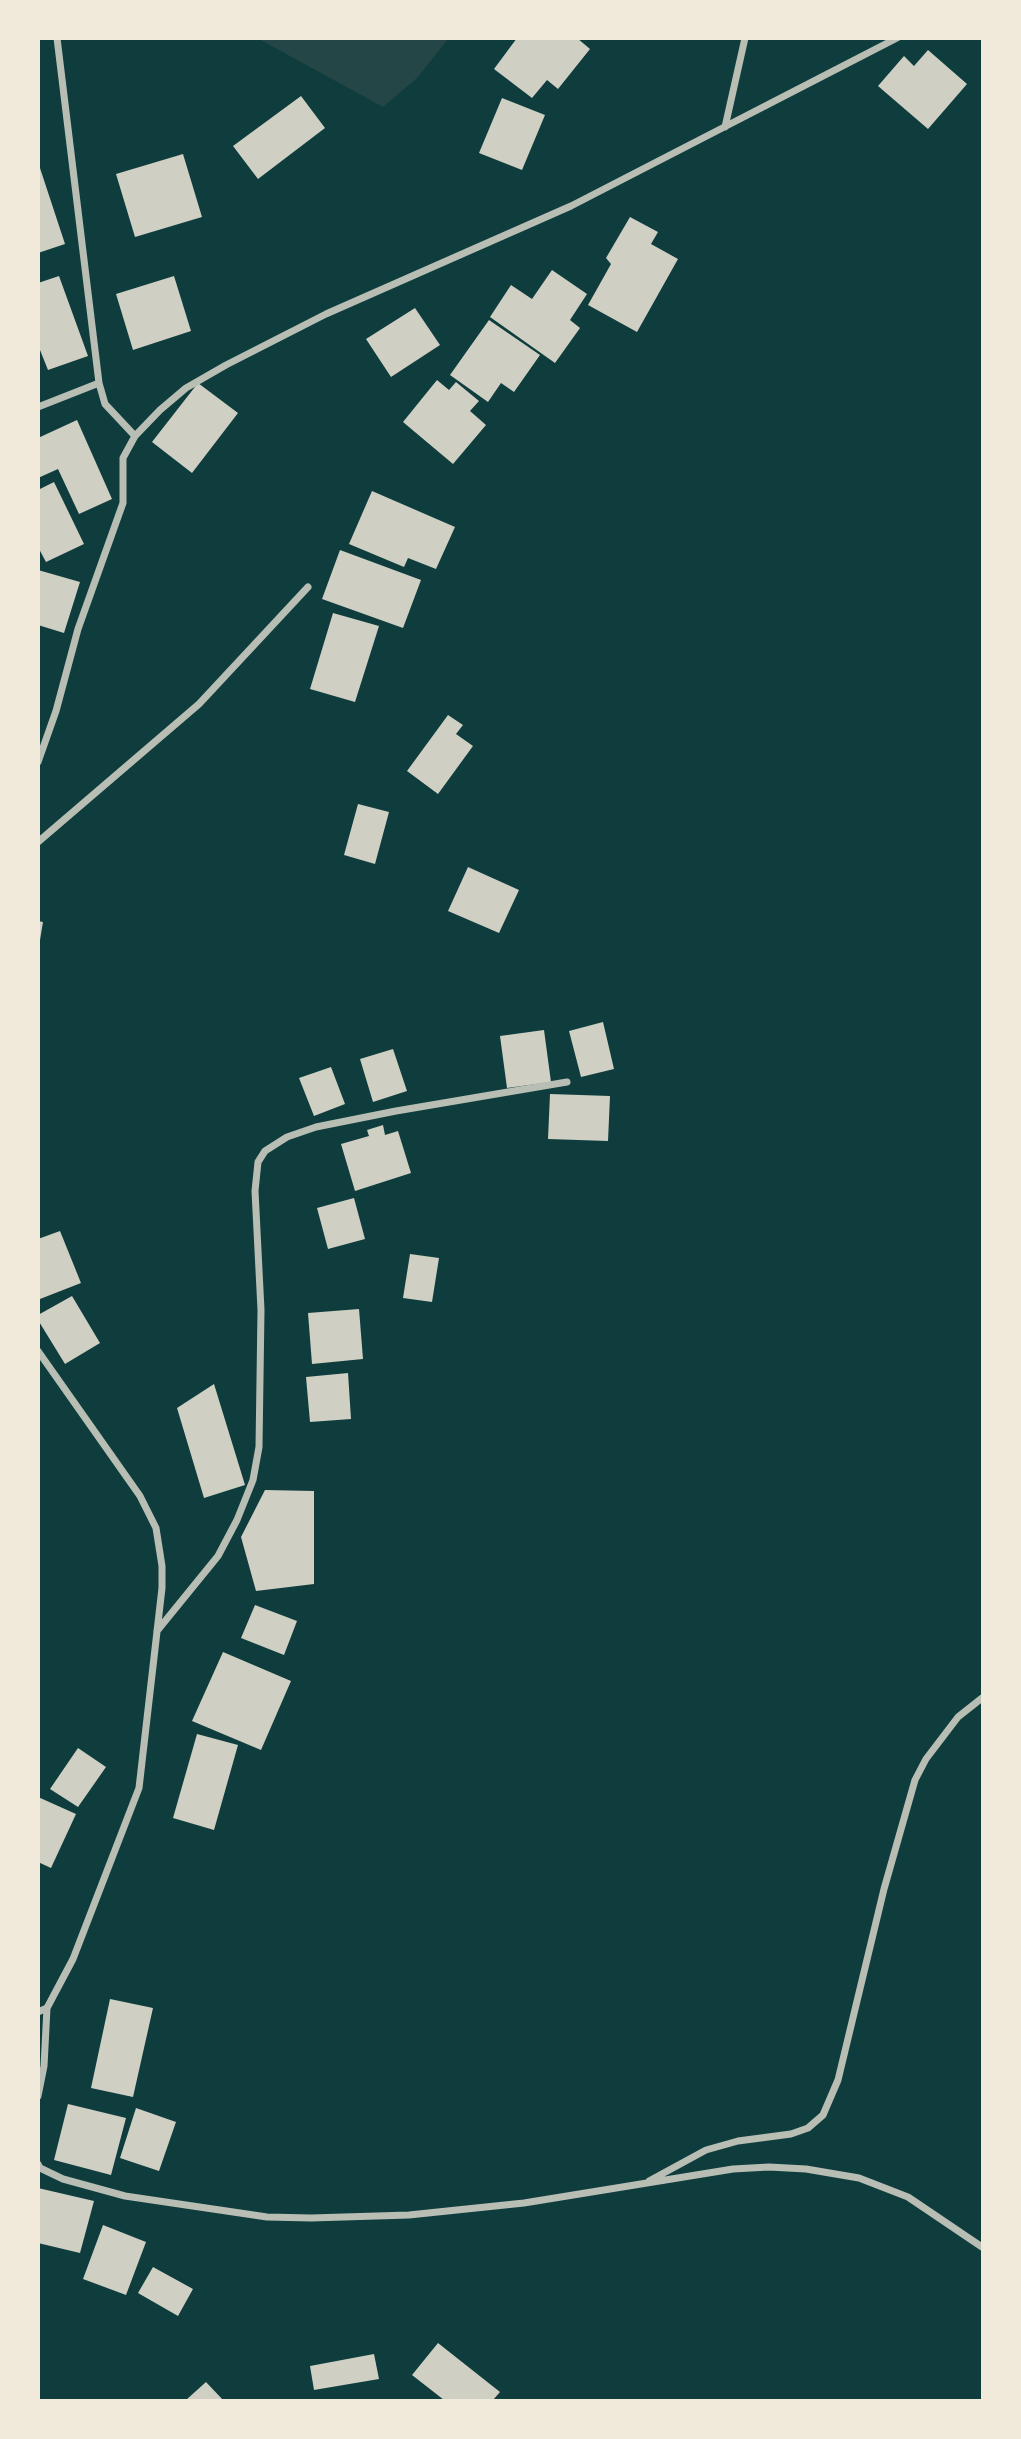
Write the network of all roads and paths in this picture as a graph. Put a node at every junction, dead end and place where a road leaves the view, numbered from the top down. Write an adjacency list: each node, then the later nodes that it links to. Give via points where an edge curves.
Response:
1 (57, 38): 5 (street)
2 (745, 38): 4 (street)
3 (897, 38): 4 (street)
4 (725, 127): 7 (street, via 571,206 326,314 226,365 186,388)
5 (99, 383): 6 (street); 7 (street, via 105,404)
6 (38, 407)
7 (135, 436): 9 (street, via 123,458 123,503)
8 (308, 587): 10 (street, via 199,704)
9 (38, 762)
10 (38, 842)
11 (567, 1082): 13 (street, via 316,1127 265,1151 258,1162 255,1191 261,1324 259,1447 254,1480 218,1556)
12 (38, 1351): 13 (street, via 123,1470 156,1528 162,1566)
13 (157, 1631): 15 (street, via 139,1788 73,1959)
14 (982, 1698): 19 (street, via 958,1717 915,1780 841,2067 823,2115 808,2128 791,2134 706,2150)
15 (47, 2007): 16 (street); 17 (street)
16 (38, 2012)
17 (38, 2096)
18 (38, 2164): 19 (street, via 63,2179 125,2196 267,2217 409,2215 524,2203)
19 (645, 2183): 20 (street, via 769,2167 859,2178 908,2197)
20 (982, 2247)

